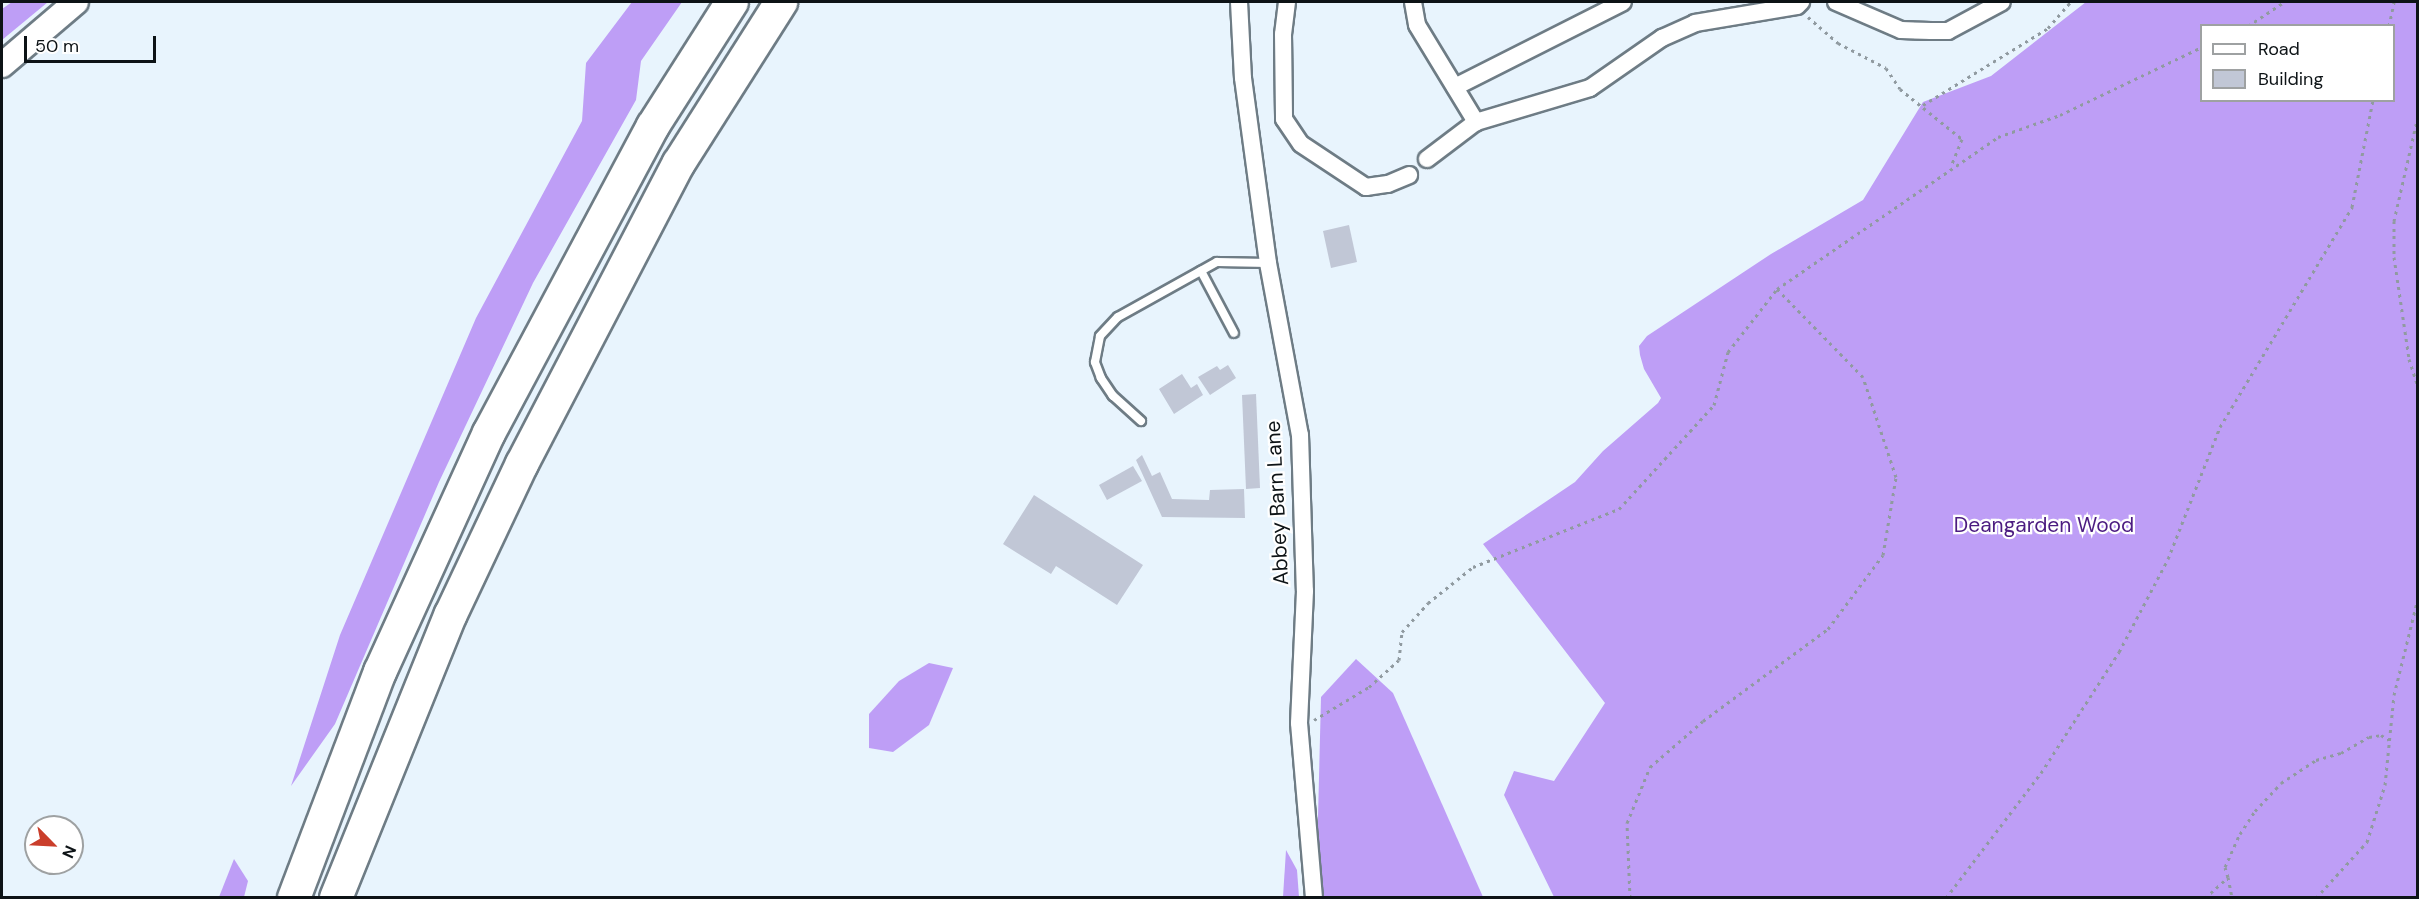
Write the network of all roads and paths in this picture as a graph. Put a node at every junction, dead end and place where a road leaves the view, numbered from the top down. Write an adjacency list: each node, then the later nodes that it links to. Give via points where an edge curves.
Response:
1 (76, 2): 17 (street)
2 (732, 2): 36 (highway, via 653,126 489,433 380,672)
3 (781, 2): 37 (highway, via 679,163 522,464 447,624)
4 (1239, 2): 26 (street, Abbey Barn Lane, via 1243,78)
5 (1287, 2): 25 (street, via 1282,34 1284,118 1301,144 1366,187 1388,184)
6 (1413, 2): 18 (street, via 1417,25)
7 (1623, 2): 18 (street)
8 (1836, 2): 9 (street, via 1901,30 1948,31)
9 (2002, 2)
10 (2071, 2): 20 (path, via 2048,28)
11 (2284, 2): 14 (path)
12 (2394, 2): 15 (path)
13 (1799, 4): 20 (path, via 1838,43 1886,68 1900,90); 22 (street, via 1695,23 1662,38 1590,88)
14 (2251, 24)
15 (2389, 24)
16 (2200, 48): 24 (path, via 2060,115 1998,137)
17 (2, 65)
18 (1455, 87): 22 (street)
19 (2373, 102): 40 (path, via 2352,207 2220,427 2168,559 2136,621 2041,772)
20 (1923, 105): 24 (path, via 1962,139)
21 (2418, 116): 30 (path, via 2394,221 2394,257 2409,359)
22 (1476, 122): 23 (street)
23 (1427, 159)
24 (1952, 166): 28 (path, via 1867,230)
25 (1409, 174)
26 (1268, 263): 27 (lane, via 1236,259 1217,262); 33 (street, Abbey Barn Lane, via 1300,435 1305,591)
27 (1201, 271): 29 (lane); 31 (lane, via 1118,317 1100,336 1095,362 1101,378 1113,396)
28 (1777, 289): 33 (path, via 1728,352 1714,405 1619,509 1473,567 1428,603 1402,632 1400,660 1369,687 1317,720); 39 (path, via 1863,377 1896,477 1883,555 1828,629 1703,721 1650,767 1627,823)
29 (1234, 333)
30 (2418, 387)
31 (1141, 422)
32 (2418, 598): 34 (path, via 2394,695)
33 (1299, 723): 38 (street, Abbey Barn Lane)
34 (2389, 740): 35 (path, via 2381,735 2369,737 2342,753 2316,760 2281,783 2240,834 2225,867); 43 (path, via 2385,785 2367,842)
35 (2228, 878): 41 (path); 42 (path)
36 (294, 897)
37 (336, 897)
38 (1314, 897)
39 (1630, 897)
40 (1946, 897)
41 (2205, 897)
42 (2232, 897)
43 (2316, 897)

